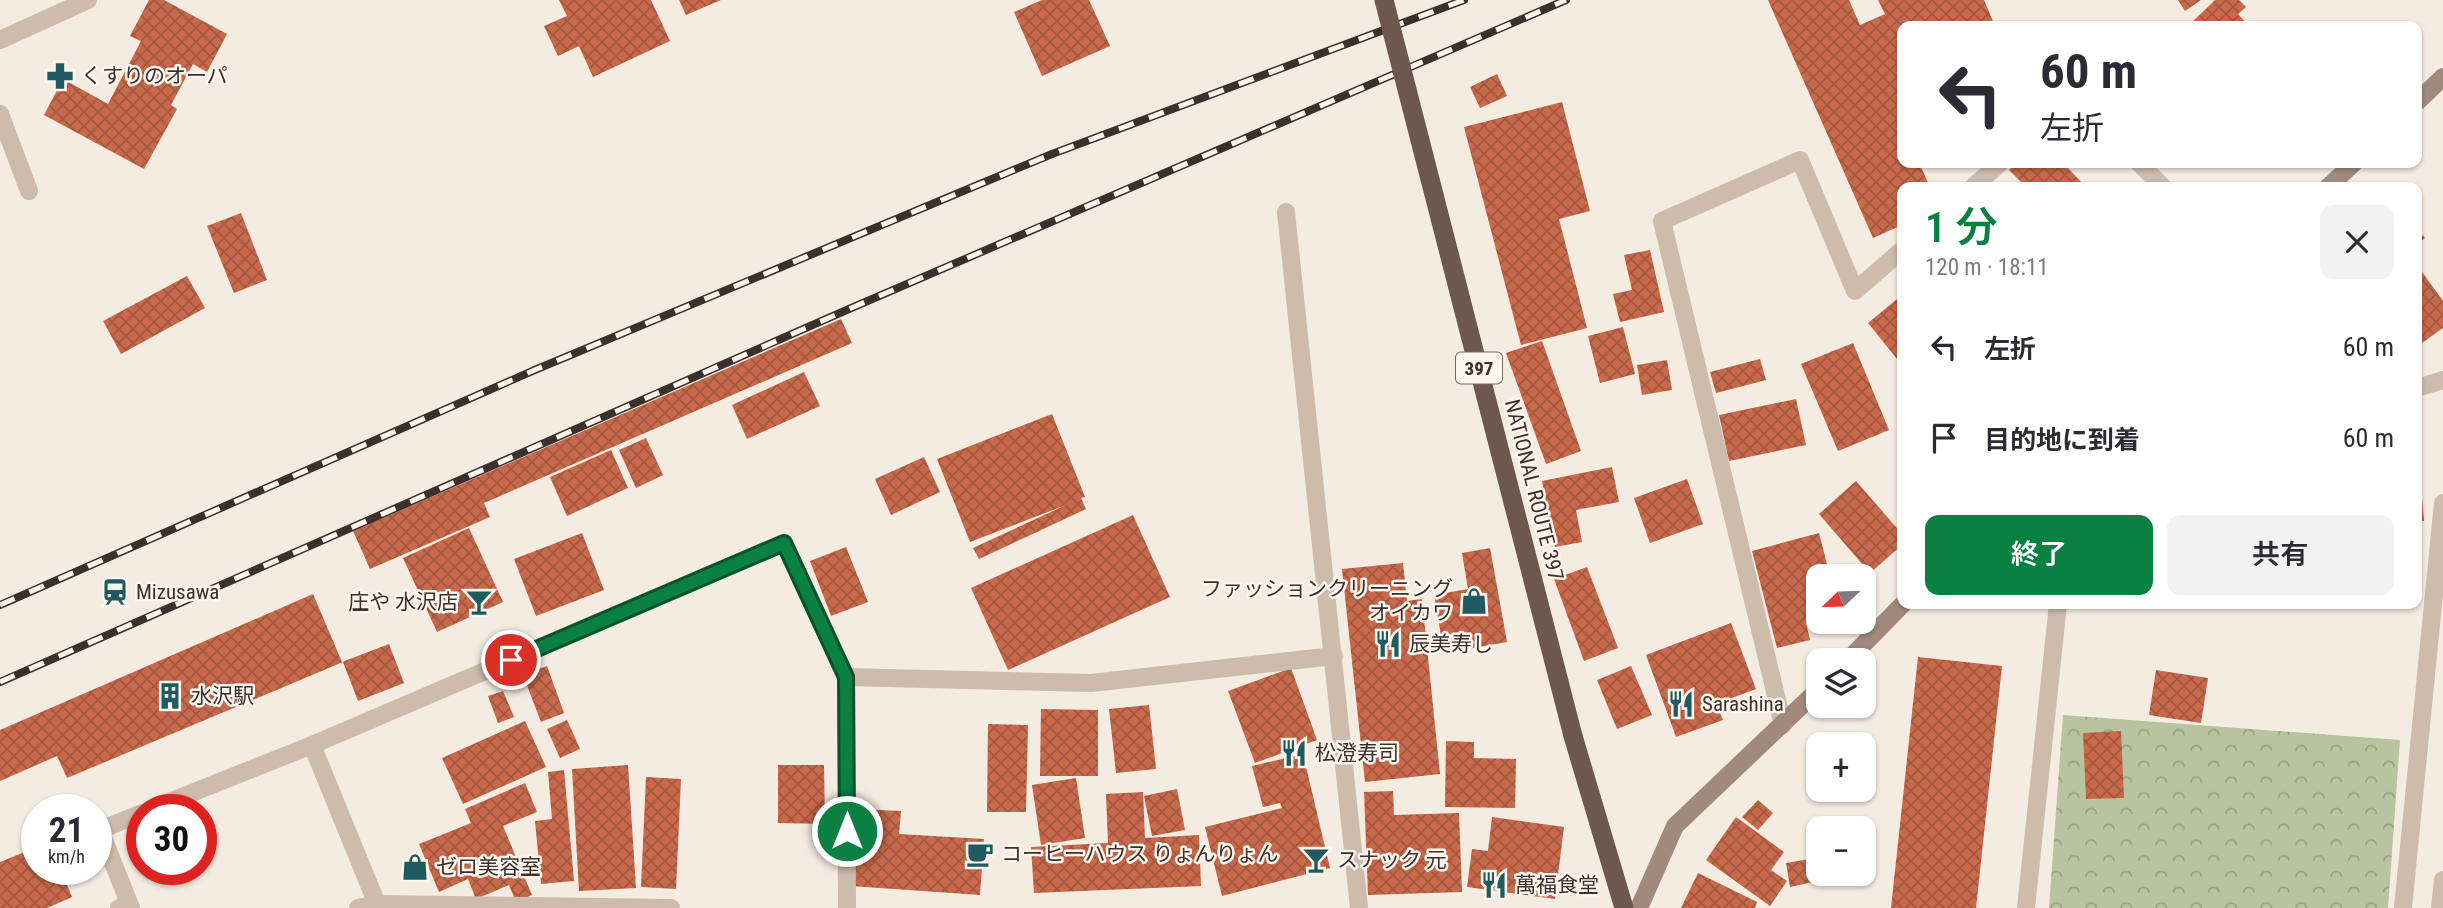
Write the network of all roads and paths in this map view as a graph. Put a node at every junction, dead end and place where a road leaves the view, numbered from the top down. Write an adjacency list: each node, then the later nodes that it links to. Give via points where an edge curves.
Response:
1 (88, 0): 3 (street)
2 (1384, 0): 37 (highway, NATIONAL ROUTE 397 / 397, bridge, via 1573,736)
3 (0, 40)
4 (2443, 77): 5 (main road)
5 (2422, 97)
6 (0, 114): 13 (street)
7 (1994, 168): 10 (street)
8 (2144, 168): 11 (street)
9 (2349, 168): 12 (main road)
10 (1979, 182)
11 (2158, 182)
12 (2333, 182)
13 (29, 191)
14 (1286, 212): 22 (street)
15 (1897, 254): 25 (street, via 1855,291 1800,160 1662,221)
16 (2443, 380): 17 (street)
17 (2422, 386)
18 (2443, 503): 40 (street)
19 (1898, 609): 21 (main road)
20 (2057, 609): 39 (street)
21 (1860, 648)
22 (1335, 656): 23 (street, via 1091,684); 36 (street)
23 (846, 677): 26 (street, via 784,543); 35 (street)
24 (1806, 702): 25 (main road)
25 (1783, 725): 38 (main road, via 1675,826)
26 (313, 745): 27 (street); 30 (street)
27 (189, 794)
28 (126, 819): 32 (street, via 100,830)
29 (2443, 880): 41 (street)
30 (377, 904): 31 (street); 33 (street)
31 (527, 906): 34 (street)
32 (126, 907)
33 (358, 908)
34 (671, 908)
35 (848, 908)
36 (1359, 908)
37 (1623, 908)
38 (1639, 908)
39 (2026, 908)
40 (2403, 908)
41 (2440, 908)

